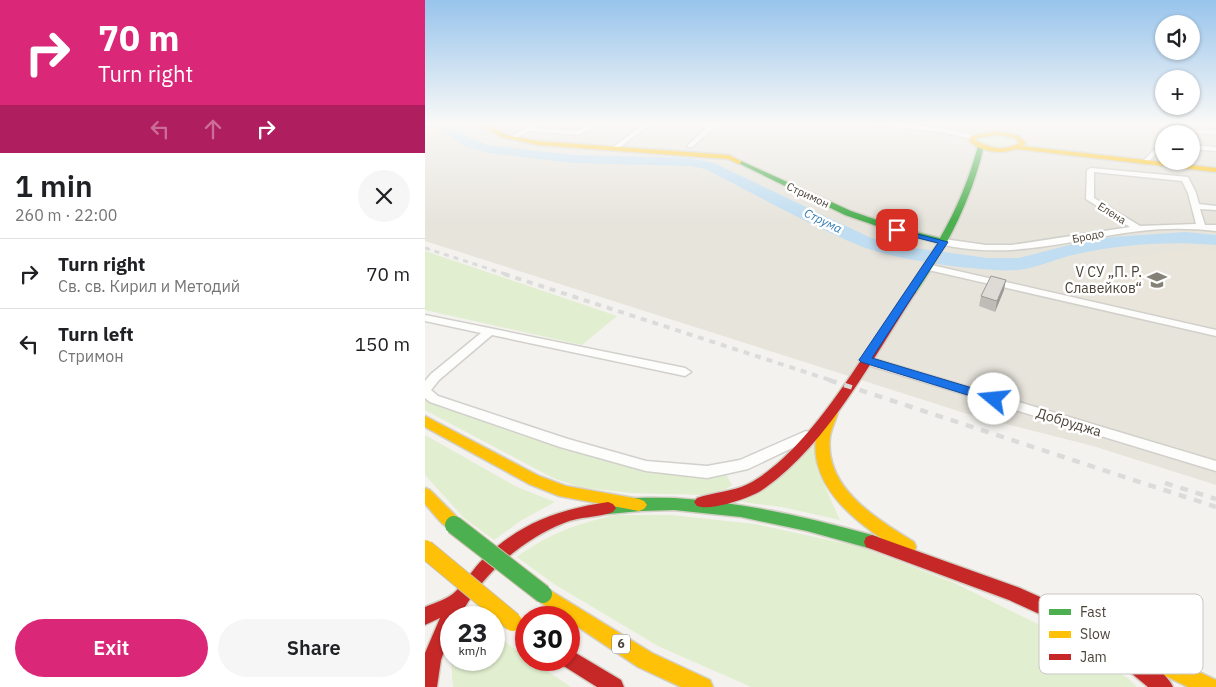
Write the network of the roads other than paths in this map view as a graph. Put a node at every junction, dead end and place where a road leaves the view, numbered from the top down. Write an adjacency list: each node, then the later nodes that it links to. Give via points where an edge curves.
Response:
1 (715, 156): 16 (main road, Стримон, via 729,157 848,213)
2 (980, 156): 6 (main road)
3 (985, 156): 6 (main road)
4 (1112, 156): 7 (main road)
5 (1151, 156): 7 (street)
6 (979, 160): 16 (main road, via 960,211)
7 (1147, 160): 8 (main road); 10 (main road)
8 (1155, 160)
9 (1200, 165): 10 (main road)
10 (1216, 168)
11 (1195, 206): 12 (street); 13 (street); 14 (street, Елена, via 1185,179 1091,170 1090,199)
12 (1216, 208)
13 (1201, 226): 14 (street, Бродо); 15 (street, Бродо)
14 (1137, 228): 17 (street, Бродо, via 1011,248)
15 (1216, 228)
16 (942, 244): 17 (street, Стримон); 18 (main road)
17 (959, 244)
18 (929, 264): 21 (street); 22 (main road)
19 (425, 318): 20 (street)
20 (488, 333): 23 (street); 24 (street, via 435,377)
21 (1216, 333)
22 (865, 360): 25 (main road); 28 (street, Добруджа)
23 (685, 372)
24 (425, 391): 27 (street, via 434,399 646,466 707,472 743,465)
25 (835, 405): 27 (main road); 33 (main road, via 823,442 825,459 841,496 878,530)
26 (425, 421): 31 (main road, via 534,480 564,492)
27 (809, 435): 30 (main road, via 764,481 741,494 712,501)
28 (1216, 466)
29 (425, 494): 43 (main road, 6, bridge, via 454,525 543,594 645,660)
30 (663, 504): 31 (main road); 33 (main road, via 746,512 843,532)
31 (639, 505): 34 (main road, via 574,514 540,527 502,553 481,572)
32 (425, 549): 37 (main road, bridge)
33 (938, 564): 35 (main road)
34 (460, 599): 36 (main road); 41 (main road, via 433,654)
35 (1039, 607)
36 (425, 616)
37 (515, 623)
38 (580, 665): 42 (main road)
39 (1148, 674): 44 (main road)
40 (1182, 674): 45 (main road)
41 (427, 687)
42 (614, 687)
43 (703, 687)
44 (1163, 687)
45 (1209, 687)

